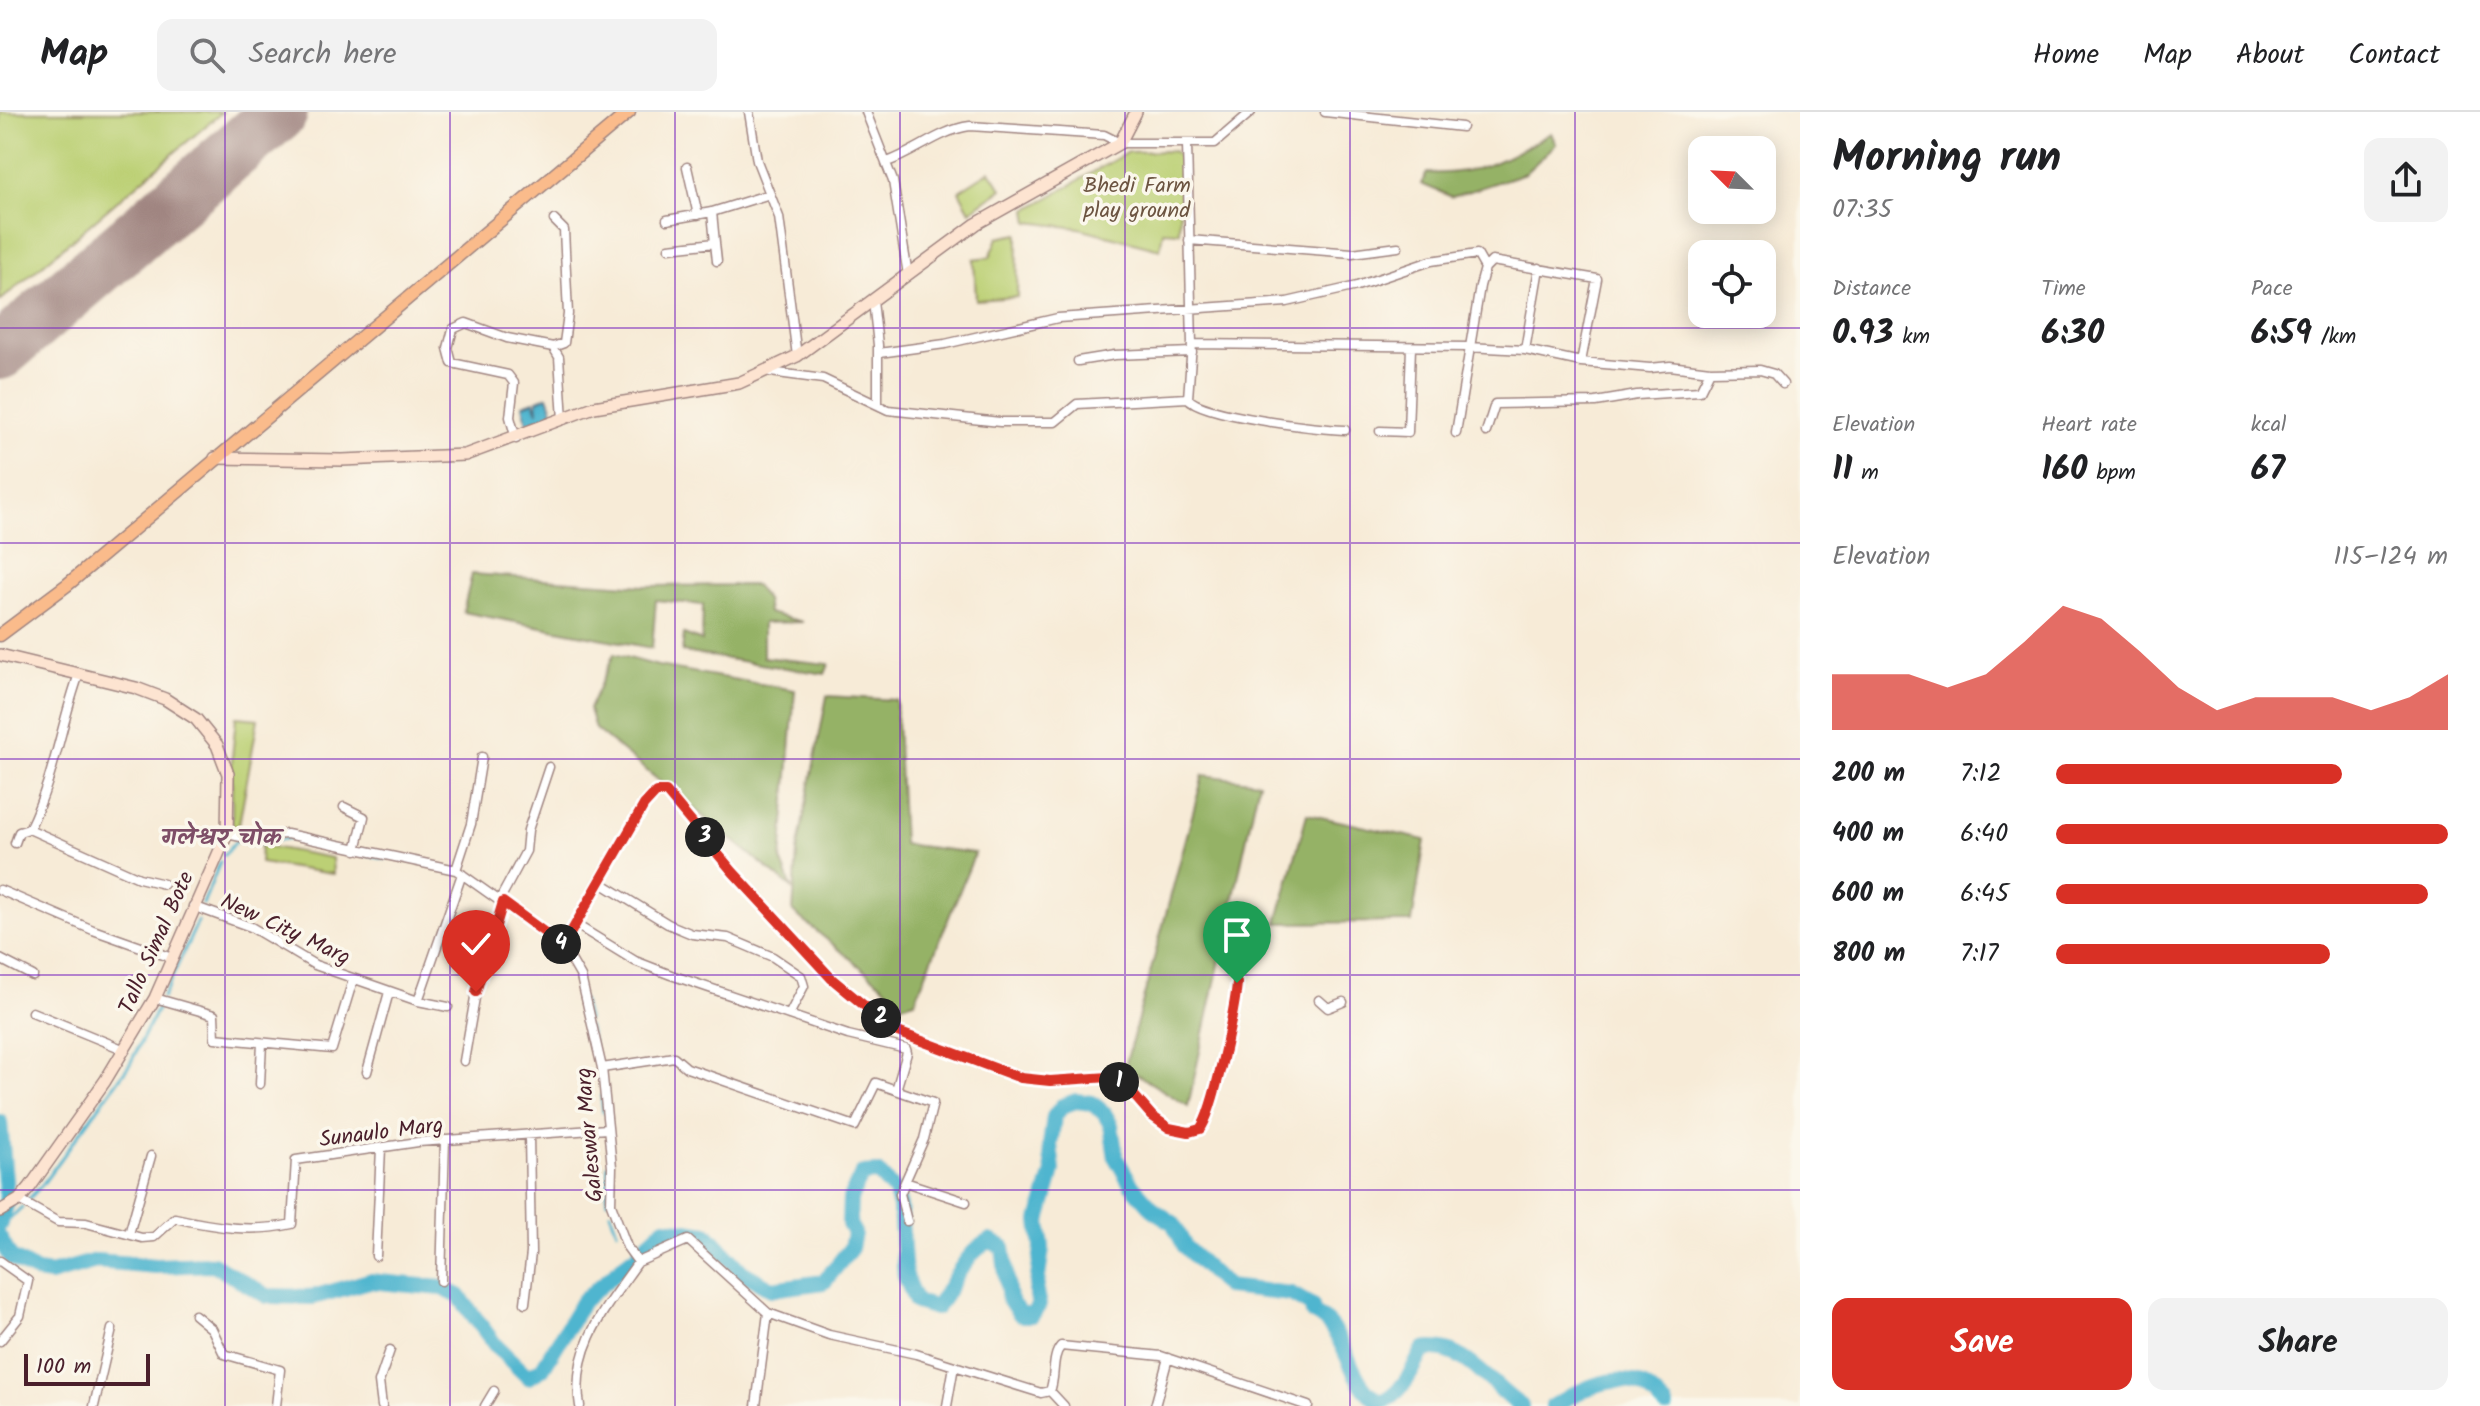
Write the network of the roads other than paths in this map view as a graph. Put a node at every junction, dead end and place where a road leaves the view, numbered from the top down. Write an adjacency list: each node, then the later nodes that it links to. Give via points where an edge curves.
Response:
1 (629, 112): 47 (main road)
2 (749, 112): 12 (street, via 757,161)
3 (866, 112): 10 (street)
4 (1136, 112): 8 (street)
5 (1251, 112): 9 (street, via 1215,143)
6 (1325, 112): 7 (street)
7 (1462, 127)
8 (1120, 143): 9 (street); 10 (street, via 1104,135 970,126 955,128); 24 (street, via 976,224)
9 (1187, 144): 17 (street)
10 (887, 162): 24 (street)
11 (687, 167): 14 (street)
12 (770, 194): 13 (street); 33 (street, via 779,217)
13 (712, 212): 14 (street); 18 (street)
14 (698, 215): 16 (street)
15 (554, 220): 27 (street, via 564,230 568,314 564,343)
16 (667, 220)
17 (1189, 240): 19 (street, via 1352,253); 26 (street)
18 (715, 243): 20 (street); 21 (street)
19 (1398, 247)
20 (669, 248)
21 (717, 261)
22 (1485, 268): 23 (street, via 1492,261); 26 (street, via 1477,254 1461,255 1287,302); 29 (street)
23 (1539, 268): 31 (street); 35 (street, via 1597,279)
24 (908, 275): 25 (street)
25 (873, 301): 32 (street); 33 (street)
26 (1191, 309): 30 (street); 32 (street, via 1058,318)
27 (553, 347): 41 (street, via 559,357); 46 (street, via 466,323 453,329 448,348 452,363 508,375 514,383 510,417)
28 (1411, 347): 29 (street); 30 (street); 43 (street, via 1408,432)
29 (1468, 347): 31 (street); 45 (street)
30 (1192, 348): 34 (street); 39 (street)
31 (1525, 350): 35 (street)
32 (879, 353): 40 (street)
33 (797, 356): 37 (street)
34 (1078, 361)
35 (1581, 362): 36 (street)
36 (1710, 371): 38 (street, via 1760,370); 44 (street, via 1700,391 1596,402 1495,404)
37 (766, 372): 40 (street, via 823,379); 41 (street, via 739,383 594,407)
38 (1783, 384)
39 (1188, 398): 40 (street, via 1077,404 1055,422 1000,422); 42 (street, via 1254,420)
40 (878, 405)
41 (563, 420): 46 (street)
42 (1345, 430)
43 (1380, 431)
44 (1486, 432)
45 (1456, 433)
46 (516, 439): 47 (street, via 465,455)
47 (215, 458): 48 (main road)
48 (0, 635)
49 (0, 655): 50 (street, Tallo Simal Bote)
50 (79, 674): 54 (street, via 58,755); 55 (street, Tallo Simal Bote, via 165,699 196,719 217,745 228,774)
51 (482, 757): 58 (street)
52 (549, 767): 62 (street, via 526,851)
53 (344, 807): 57 (street, via 364,817)
54 (29, 829): 56 (street, via 19,832); 60 (street)
55 (227, 834): 57 (street, Galeswar Marg, via 287,834); 63 (street, Tallo Simal Bote)
56 (15, 843)
57 (356, 850): 58 (street, Galeswar Marg)
58 (459, 872): 62 (street, Galeswar Marg); 74 (street)
59 (601, 883): 64 (street); 70 (street, via 644,805 656,792 666,792 832,979 895,1031 1021,1078 1109,1077 1176,1131 1200,1129 1210,1113); 78 (street, via 668,924 692,934 728,938 801,976 804,986)
60 (164, 884)
61 (0, 890): 66 (street)
62 (502, 901): 65 (street, Galeswar Marg); 81 (street, via 476,992)
63 (193, 906): 66 (street, Tallo Simal Bote); 69 (street, New City Marg, via 251,927 315,965)
64 (578, 926): 65 (street); 78 (street, via 648,967)
65 (563, 946): 82 (street, Galeswar Marg, via 581,977)
66 (172, 958): 72 (street, Tallo Simal Bote)
67 (0, 959): 68 (street)
68 (33, 976)
69 (353, 980): 71 (street, New City Marg); 79 (street, via 332,1049)
70 (1237, 983)
71 (389, 992): 74 (street, New City Marg); 83 (street)
72 (155, 998): 79 (street, via 214,1015 215,1038); 80 (street, Tallo Simal Bote)
73 (1319, 1000): 75 (street, via 1328,1008)
74 (418, 1001): 76 (street, New City Marg)
75 (1343, 1002)
76 (448, 1007)
77 (32, 1012): 80 (street)
78 (789, 1015): 85 (street, via 906,1049)
79 (262, 1043): 84 (street)
80 (125, 1050): 92 (street, Tallo Simal Bote)
81 (464, 1061)
82 (602, 1068): 85 (street, via 674,1057 699,1073 855,1126 876,1083); 86 (street, Galeswar Marg)
83 (367, 1072)
84 (260, 1084)
85 (896, 1090): 91 (street, via 933,1103)
86 (607, 1129): 87 (street, Sunaulo Marg); 99 (street, Galeswar Marg, via 611,1204)
87 (529, 1135): 88 (street, Sunaulo Marg); 101 (street, via 531,1253)
88 (445, 1140): 89 (street, Sunaulo Marg); 100 (street)
89 (381, 1148): 96 (street, Sunaulo Marg, via 296,1160 292,1224 235,1229 175,1218 154,1237); 97 (street)
90 (151, 1156): 96 (street)
91 (905, 1182): 93 (street); 95 (street, via 900,1194)
92 (15, 1202): 94 (street, Tallo Simal Bote); 96 (street, Sunaulo Marg, via 58,1222)
93 (966, 1202)
94 (0, 1211)
95 (907, 1221)
96 (129, 1234)
97 (376, 1256)
98 (0, 1261): 105 (street, via 28,1281 20,1316)
99 (638, 1262): 102 (street, via 688,1240); 115 (street, via 597,1319 580,1358)
100 (441, 1281)
101 (525, 1303)
102 (768, 1313): 108 (street, via 829,1335); 116 (street)
103 (195, 1315): 112 (street, via 212,1329 224,1354 280,1370)
104 (112, 1329): 111 (street)
105 (0, 1341)
106 (390, 1350): 113 (street, via 379,1382)
107 (1168, 1358): 110 (street, via 1061,1346); 119 (street); 120 (street)
108 (954, 1366): 110 (street, via 1041,1393); 117 (street)
109 (494, 1391): 114 (street)
110 (1050, 1391): 118 (street)
111 (94, 1406)
112 (276, 1406)
113 (382, 1406)
114 (485, 1406)
115 (580, 1406)
116 (756, 1406)
117 (947, 1406)
118 (1064, 1406)
119 (1155, 1406)
120 (1308, 1406)

